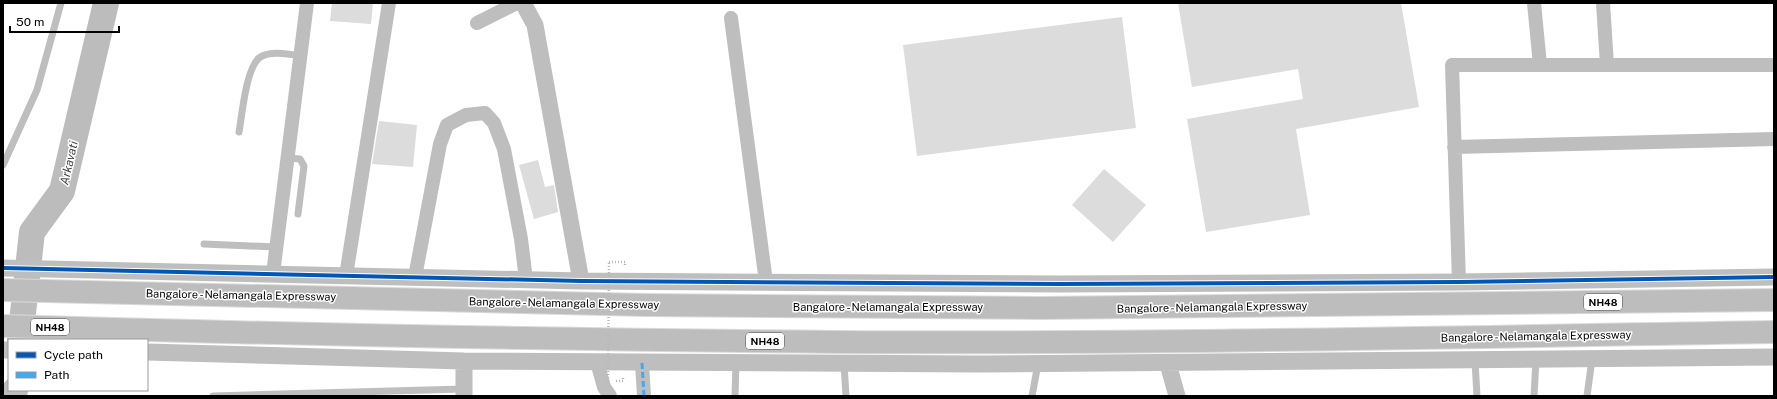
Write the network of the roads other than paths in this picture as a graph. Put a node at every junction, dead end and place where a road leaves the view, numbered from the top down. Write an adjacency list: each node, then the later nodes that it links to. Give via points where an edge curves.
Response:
1 (61, 3): 18 (lane, via 37,90)
2 (308, 3): 10 (street)
3 (389, 3): 24 (street)
4 (517, 3): 9 (street)
5 (523, 3): 29 (street, via 536,25)
6 (1534, 3): 11 (street)
7 (1603, 3): 12 (street)
8 (731, 18): 30 (street)
9 (476, 23)
10 (301, 56): 14 (lane, via 275,53 259,58 249,74); 17 (street)
11 (1540, 65): 12 (street); 16 (street, via 1452,65)
12 (1607, 65): 13 (street)
13 (1774, 65)
14 (239, 132)
15 (1774, 139): 16 (street)
16 (1454, 147): 31 (street)
17 (288, 158): 19 (lane, via 300,159 304,166); 21 (street)
18 (3, 166)
19 (298, 214)
20 (204, 244): 21 (lane)
21 (276, 247): 23 (street)
22 (3, 268): 28 (street)
23 (273, 274): 24 (street); 28 (street)
24 (346, 276): 25 (street)
25 (416, 277): 27 (street); 27 (street, via 440,144 447,125 466,115 485,113 494,123 504,149)
26 (1774, 277): 31 (street)
27 (526, 280): 29 (street)
28 (97, 281): 32 (highway, Bangalore - Nelamangala Expressway / NH48); 33 (highway, Bangalore - Nelamangala Expressway / NH48, via 653,306 1039,308)
29 (581, 281): 30 (street)
30 (766, 282): 31 (street)
31 (1459, 282)
32 (3, 290)
33 (1774, 300)
34 (3, 326): 35 (highway, Bangalore - Nelamangala Expressway / NH48, via 842,342 1165,341)
35 (1774, 332)
36 (148, 352): 40 (street)
37 (1774, 357): 38 (street)
38 (1592, 359): 39 (street); 58 (lane)
39 (1536, 360): 41 (street); 57 (lane)
40 (464, 361): 42 (street); 48 (street)
41 (1475, 361): 47 (street); 56 (lane)
42 (597, 362): 43 (street); 50 (street, via 604,387)
43 (642, 362): 44 (street); 51 (street)
44 (736, 363): 45 (street); 52 (lane)
45 (844, 364): 46 (street); 53 (lane)
46 (1038, 364): 47 (street); 54 (lane)
47 (1168, 364): 55 (street)
48 (464, 393): 49 (lane)
49 (213, 396)
50 (610, 396)
51 (644, 396)
52 (735, 396)
53 (846, 396)
54 (1032, 396)
55 (1177, 396)
56 (1477, 396)
57 (1534, 396)
58 (1587, 396)

